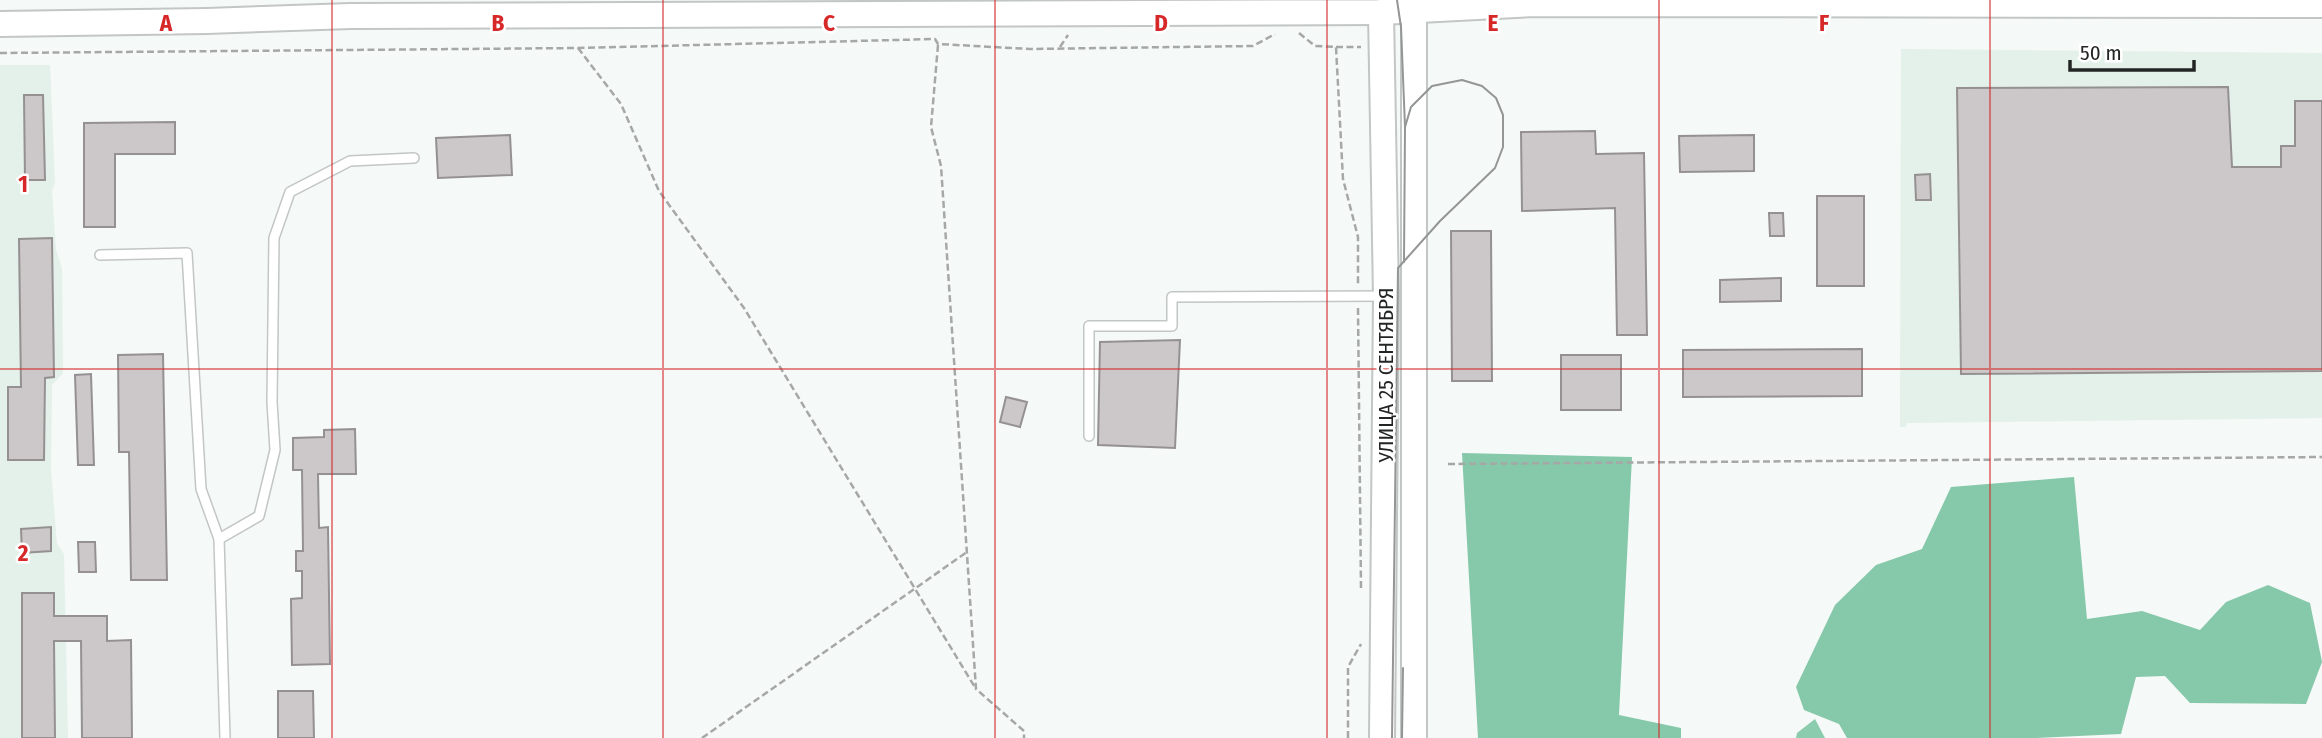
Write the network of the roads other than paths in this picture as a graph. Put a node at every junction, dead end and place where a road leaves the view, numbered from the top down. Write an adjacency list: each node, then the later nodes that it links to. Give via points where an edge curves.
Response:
1 (1413, 5): 2 (main road); 3 (main road); 12 (main road)
2 (2322, 5)
3 (1381, 12): 4 (main road, via 351,12 207,21); 7 (main road, УЛИЦА 25 СЕНТЯБРЯ)
4 (0, 24)
5 (414, 158): 9 (lane, via 350,160 290,192 274,239 275,450 260,516)
6 (100, 255): 9 (lane, via 187,253 201,489)
7 (1387, 296): 8 (lane, via 1172,298 1172,326 1089,326); 11 (main road, УЛИЦА 25 СЕНТЯБРЯ)
8 (1088, 436)
9 (219, 539): 10 (lane)
10 (225, 738)
11 (1382, 738)
12 (1413, 738)

